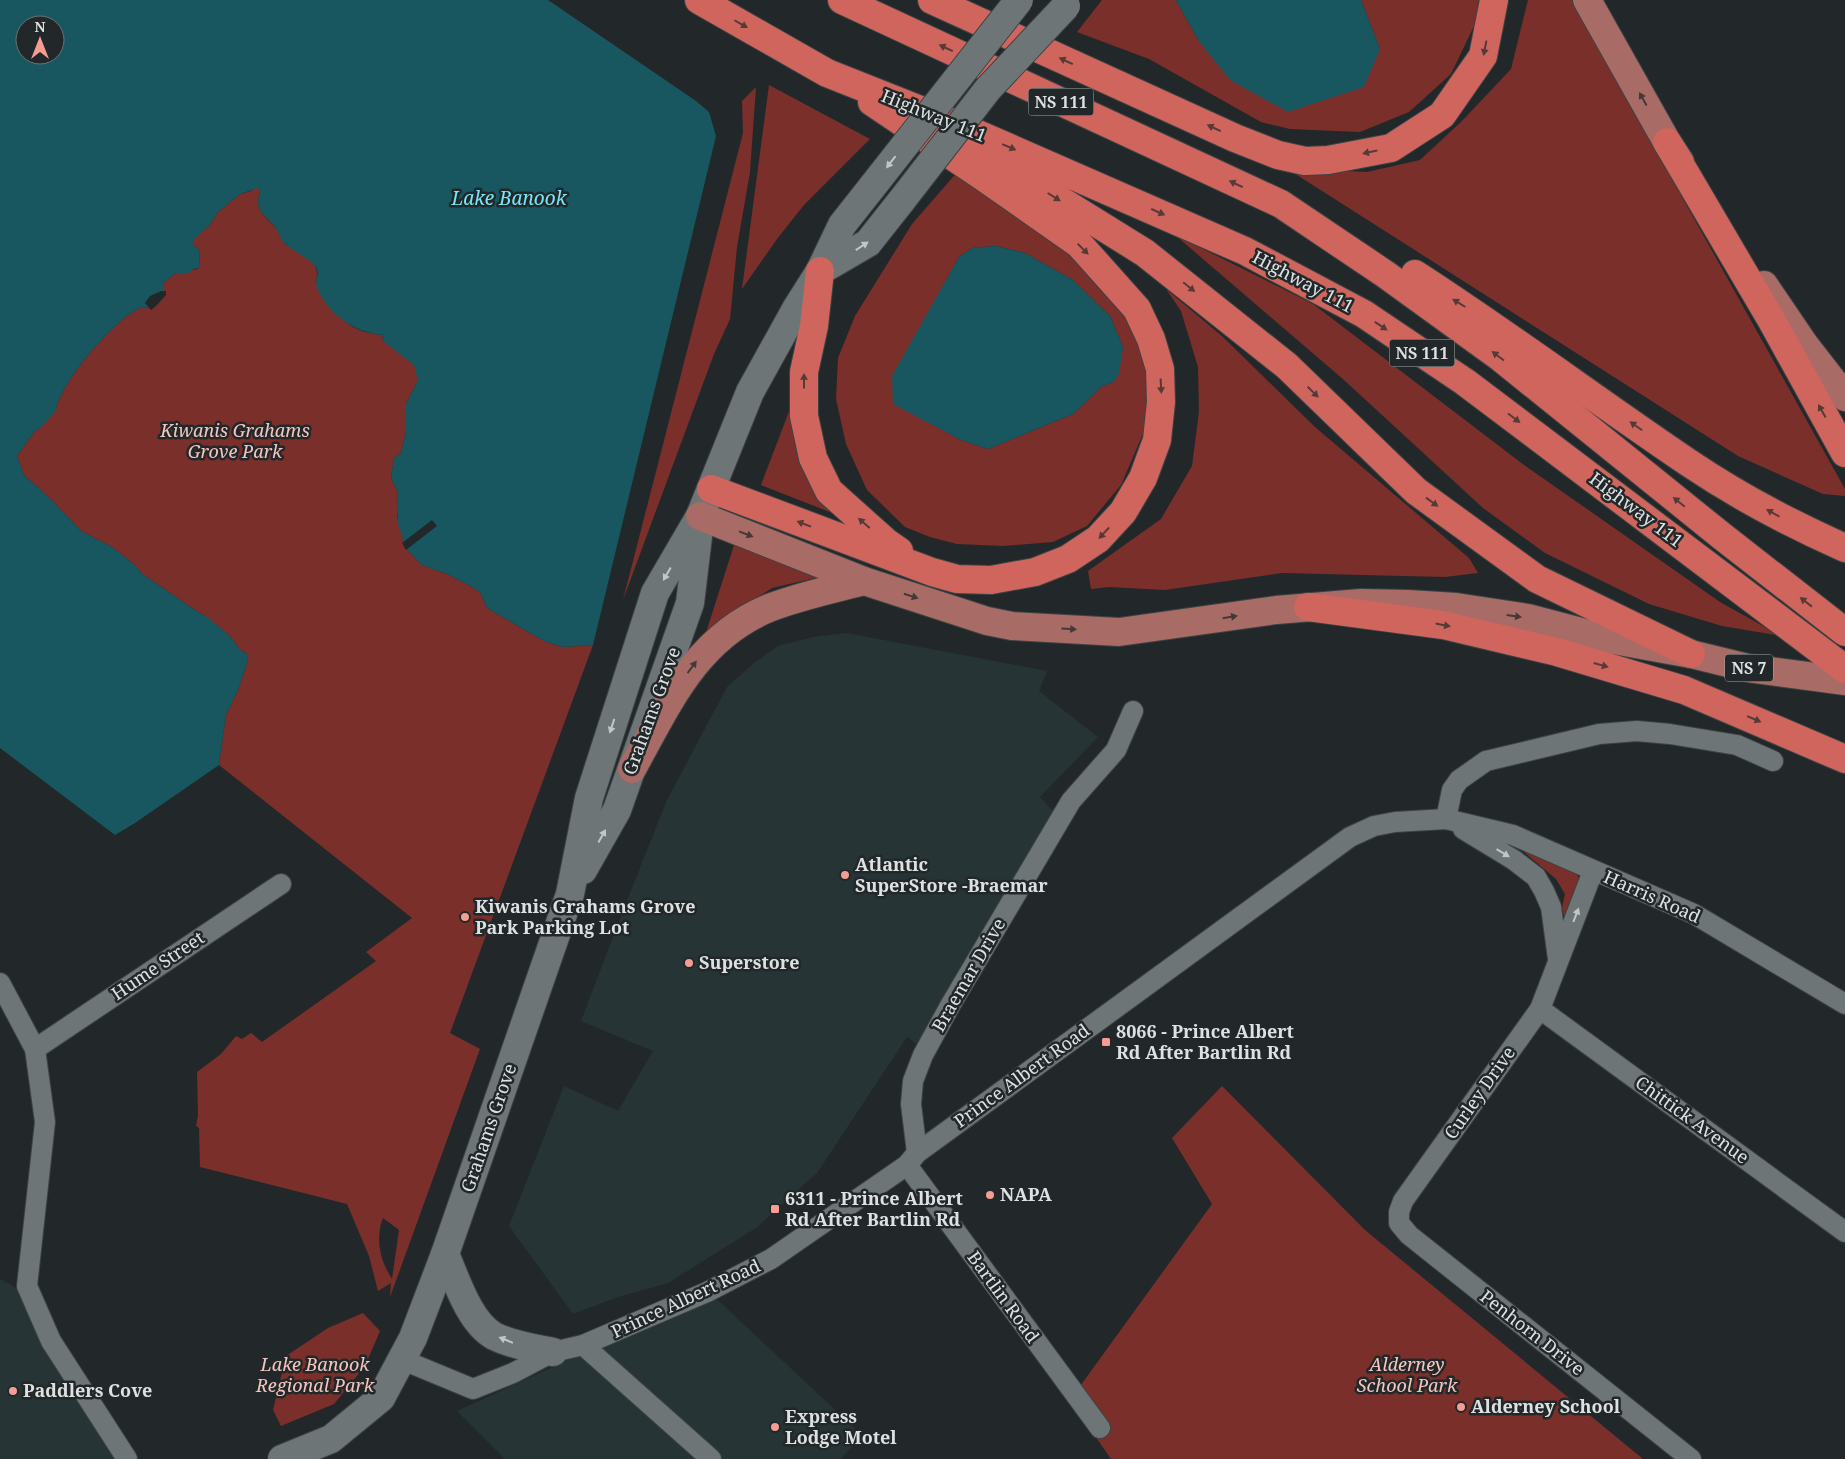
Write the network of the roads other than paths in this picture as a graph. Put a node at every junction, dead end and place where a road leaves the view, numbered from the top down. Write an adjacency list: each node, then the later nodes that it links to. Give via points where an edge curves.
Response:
1 (699, 0): 8 (highway, Highway 111 / NS 111, one-way to 8)
2 (842, 0): 10 (highway, Highway 111 / NS 111, one-way to 2)
3 (932, 0): 5 (highway, one-way to 3, via 1483,56 1442,115 1390,148 1305,161 1278,155 1234,138)
4 (1019, 0): 11 (main road, Grahams Grove, one-way to 11, bridge, via 842,224)
5 (1494, 0)
6 (1588, 0): 9 (main road, one-way to 6)
7 (1068, 3): 11 (main road, Grahams Grove, one-way to 7, bridge, via 868,243 988,90)
8 (827, 72): 17 (highway, one-way to 17, via 1078,244 1137,309 1152,339 1160,369 1157,440 1143,478 1128,504 1098,539 1068,559 1035,572 991,580 957,579); 21 (highway, one-way to 21, via 1021,176 1145,252 1287,366 1416,491 1537,579); 22 (highway, Highway 111 / NS 111, one-way to 22, via 958,124 1245,251 1364,314 1465,382)
9 (1666, 142): 12 (main road, via 1804,344); 13 (highway, one-way to 9, via 1772,321)
10 (1281, 204): 16 (highway, one-way to 10, via 1780,517 1690,464 1471,310 1364,242); 20 (highway, Highway 111 / NS 111, one-way to 10, via 1501,358)
11 (820, 271): 14 (main road, Grahams Grove, via 750,392); 17 (highway, one-way to 11, via 886,542 829,491 813,458 804,416 804,372 814,326)
12 (1845, 397)
13 (1845, 453)
14 (711, 489): 15 (main road, Grahams Grove); 17 (highway, one-way to 14)
15 (700, 516): 18 (main road, one-way to 18); 27 (main road, Grahams Grove, via 690,603); 31 (main road, Grahams Grove, one-way to 31, via 655,593 589,798)
16 (1845, 548)
17 (932, 572)
18 (864, 581): 19 (main road, one-way to 19, via 1012,626 1120,632); 27 (main road, one-way to 18, via 675,692 698,660 721,636 767,609)
19 (1308, 606): 21 (main road, one-way to 21, via 1362,603 1456,607 1528,618 1608,639); 25 (highway, one-way to 25, via 1443,624 1566,655 1684,690)
20 (1845, 632)
21 (1691, 654): 23 (main road, NS 7, via 1748,668)
22 (1845, 669)
23 (1845, 681)
24 (1133, 710): 37 (street, Braemar Drive, via 1116,750 1071,801 923,1055 913,1081)
25 (1845, 759)
26 (1773, 761): 28 (street, via 1737,745 1670,734 1637,731 1599,734 1486,761 1459,780 1452,790)
27 (632, 769): 31 (main road, Grahams Grove, one-way to 27, via 617,810)
28 (1446, 819): 29 (street, Harris Road, via 1513,835); 32 (street, Curley Drive, one-way to 32, via 1536,877 1551,907); 37 (street, Prince Albert Road, via 1374,826 1350,837)
29 (1593, 871): 32 (street, Curley Drive, one-way to 29); 34 (street, Harris Road, via 1694,914)
30 (281, 884): 36 (street, Hume Street)
31 (570, 894): 40 (main road, Grahams Grove)
32 (1558, 959): 35 (street, Curley Drive)
33 (0, 984): 36 (street)
34 (1845, 1004)
35 (1540, 1009): 38 (street, Curley Drive, via 1403,1201); 39 (street, Chittick Avenue)
36 (35, 1049): 46 (street, via 45,1122 26,1286 51,1341)
37 (912, 1159): 41 (street, Prince Albert Road, via 772,1259 707,1292); 44 (street, Bartlin Road)
38 (1399, 1223): 49 (street, Penhorn Drive, via 1469,1284)
39 (1845, 1232)
40 (445, 1254): 42 (main road, one-way to 40, via 493,1335 477,1320); 43 (main road, Grahams Grove)
41 (584, 1345): 42 (street, Prince Albert Road); 48 (street)
42 (553, 1352): 43 (street, Prince Albert Road, via 514,1373 473,1389)
43 (403, 1360): 45 (main road, via 381,1398)
44 (1100, 1428)
45 (315, 1453): 47 (main road)
46 (127, 1459)
47 (282, 1459)
48 (711, 1459)
49 (1691, 1459)

